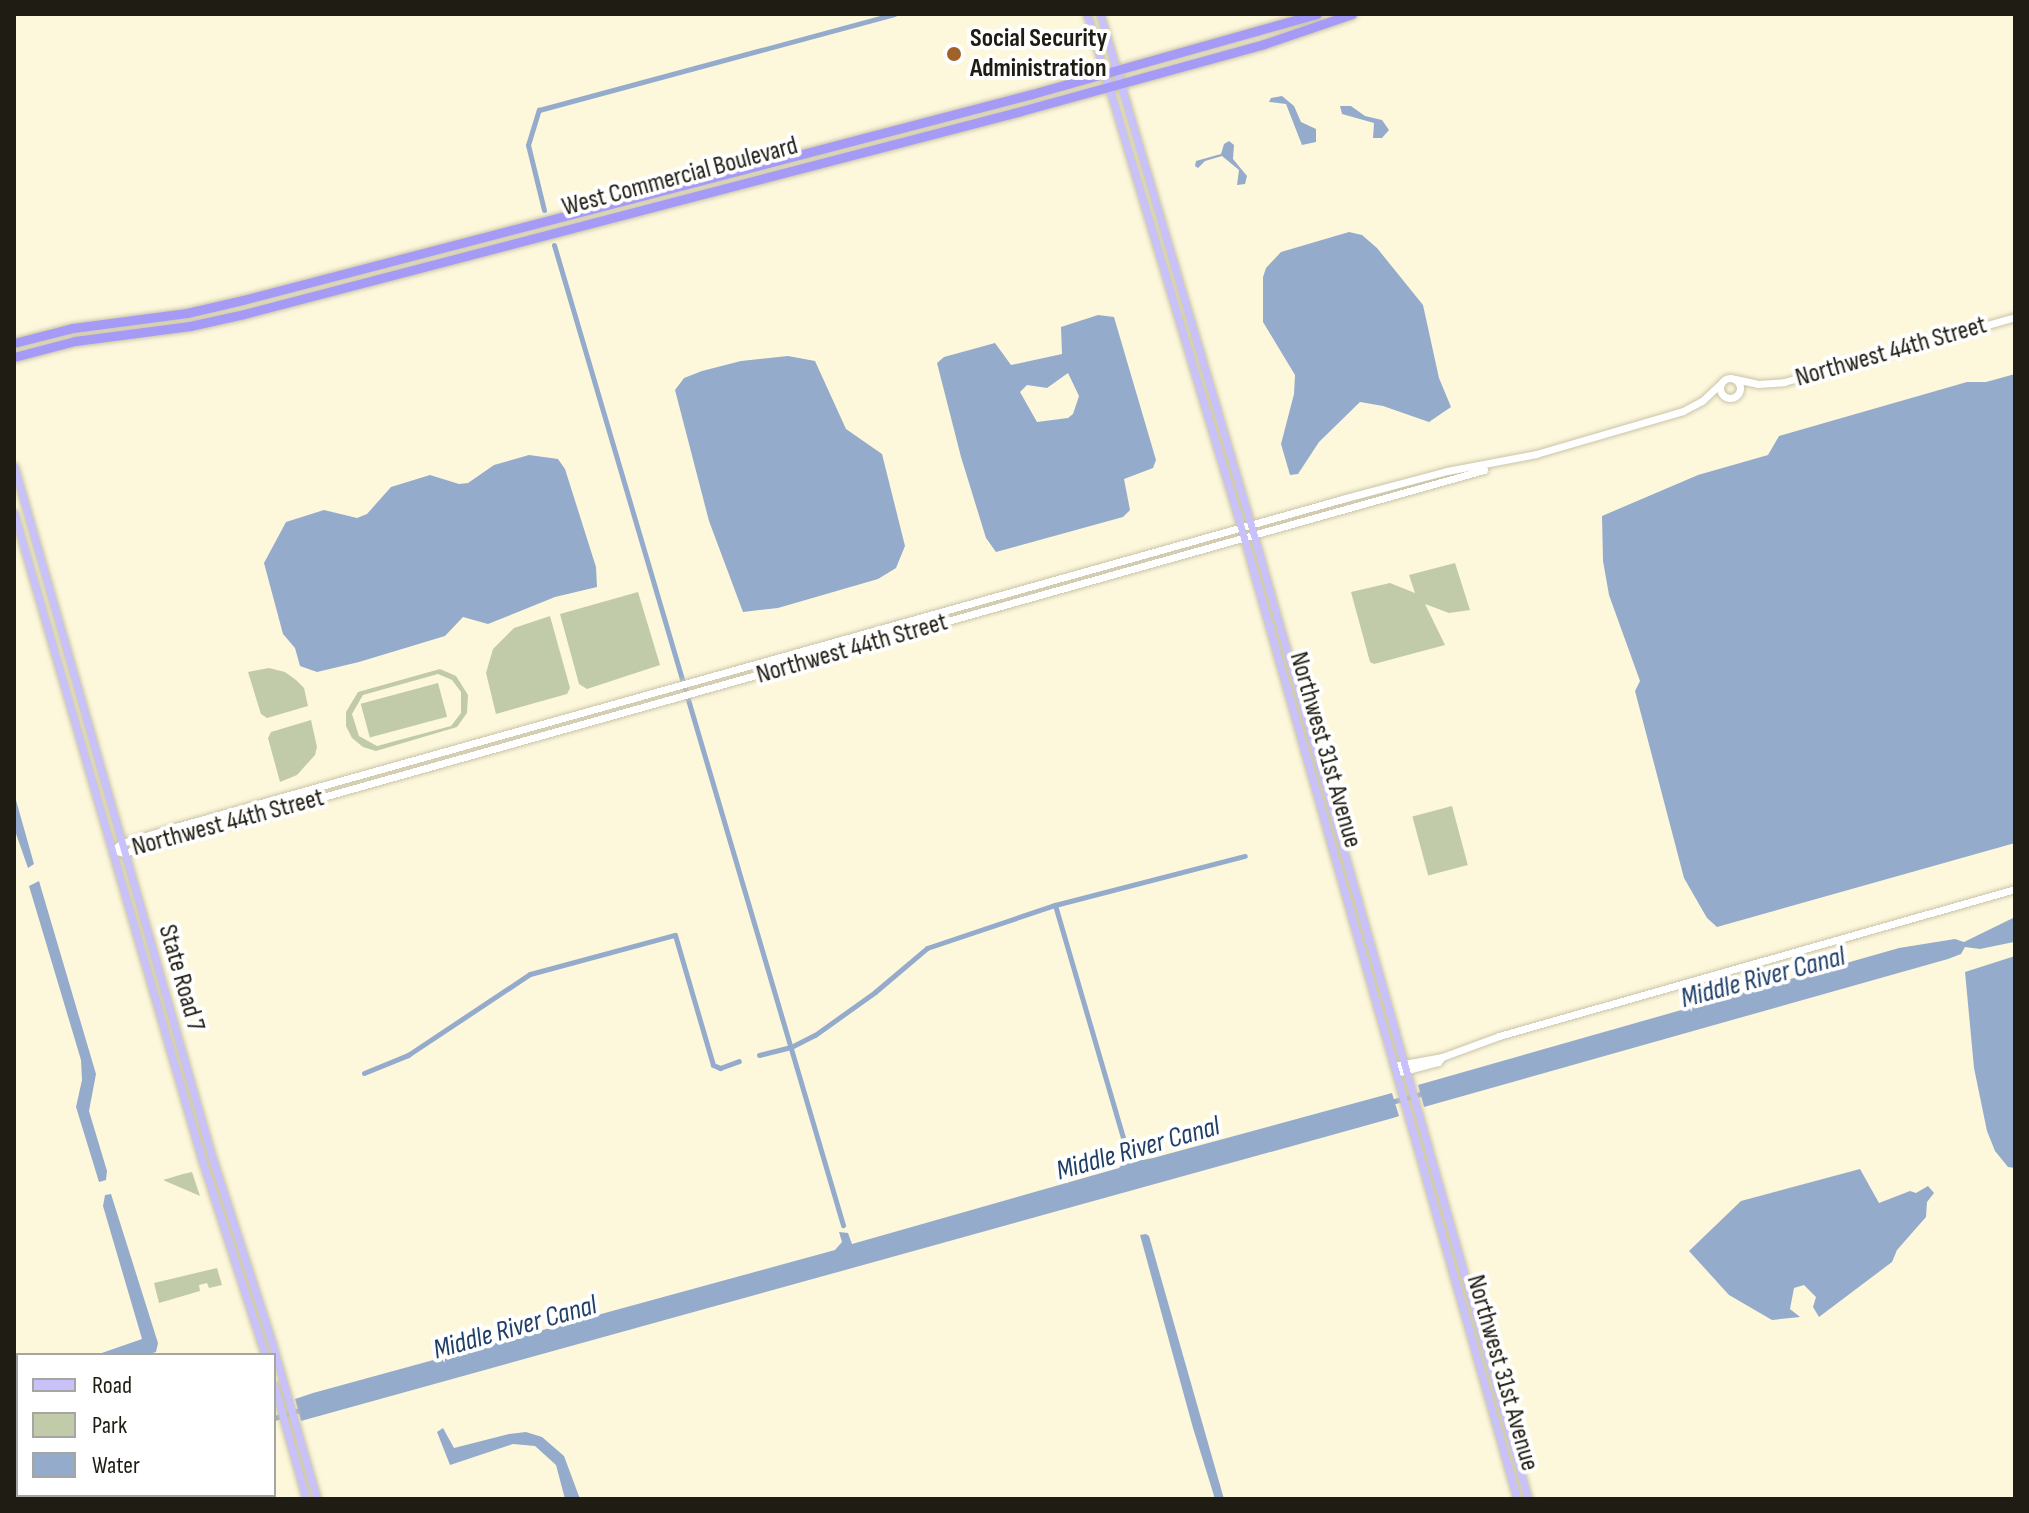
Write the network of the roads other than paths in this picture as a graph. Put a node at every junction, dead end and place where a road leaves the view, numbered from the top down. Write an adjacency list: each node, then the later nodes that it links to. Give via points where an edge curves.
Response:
1 (1087, 14): 6 (main road, Northwest 31st Avenue)
2 (1100, 14): 5 (main road, Northwest 31st Avenue)
3 (1317, 14): 5 (highway, West Commercial Boulevard)
4 (1352, 14): 7 (highway, West Commercial Boulevard)
5 (1116, 69): 6 (highway, West Commercial Boulevard); 7 (main road, Northwest 31st Avenue)
6 (1103, 73): 8 (main road, Northwest 31st Avenue); 9 (highway, West Commercial Boulevard)
7 (1120, 83): 8 (highway, West Commercial Boulevard); 23 (main road, Northwest 31st Avenue)
8 (1107, 86): 10 (highway, West Commercial Boulevard); 24 (main road, Northwest 31st Avenue)
9 (702, 179): 10 (highway, via 695,189 637,205); 12 (highway, West Commercial Boulevard, via 243,300)
10 (622, 215): 13 (highway, West Commercial Boulevard, via 244,314 75,341)
11 (2015, 317): 16 (street, Northwest 44th Street)
12 (14, 343)
13 (14, 357)
14 (1735, 379): 15 (street); 16 (street, Northwest 44th Street); 17 (street)
15 (1721, 383): 18 (street, via 1720,393); 19 (street, Northwest 44th Street)
16 (1767, 384): 17 (street, Northwest 44th Street)
17 (1738, 394): 18 (street)
18 (1726, 398): 19 (street, Northwest 44th Street)
19 (1702, 401): 20 (street, Northwest 44th Street)
20 (1536, 454): 23 (street, Northwest 44th Street, via 1447,471); 25 (street, Northwest 44th Street)
21 (14, 466): 31 (main road, State Road 7)
22 (14, 513): 32 (main road, State Road 7)
23 (1251, 525): 24 (street, Northwest 44th Street); 25 (main road, Northwest 31st Avenue)
24 (1242, 528): 26 (main road, Northwest 31st Avenue); 27 (street, Northwest 44th Street)
25 (1254, 535): 26 (street, Northwest 44th Street); 39 (main road, Northwest 31st Avenue)
26 (1244, 537): 28 (street, Northwest 44th Street); 40 (main road, Northwest 31st Avenue)
27 (1157, 552): 28 (street); 29 (street, Northwest 44th Street)
28 (1161, 562): 30 (street, Northwest 44th Street)
29 (725, 674): 30 (street); 31 (street, Northwest 44th Street)
30 (728, 684): 33 (street, Northwest 44th Street)
31 (122, 843): 32 (street, Northwest 44th Street); 33 (main road, State Road 7)
32 (113, 850): 33 (street, Northwest 44th Street); 35 (main road, State Road 7)
33 (124, 853): 36 (main road, State Road 7)
34 (2015, 889): 39 (street, via 1499,1036 1438,1062)
35 (145, 962): 36 (main road); 37 (main road, State Road 7)
36 (167, 1000): 38 (main road, State Road 7)
37 (157, 1006): 38 (main road); 41 (main road, State Road 7)
38 (176, 1032): 42 (main road, State Road 7)
39 (1405, 1067): 40 (street); 50 (main road, Northwest 31st Avenue)
40 (1395, 1070): 49 (main road, Northwest 31st Avenue)
41 (244, 1290): 42 (main road); 43 (main road, State Road 7)
42 (259, 1302): 44 (main road, State Road 7)
43 (264, 1353)
44 (275, 1353)
45 (276, 1357): 48 (main road, State Road 7)
46 (276, 1392): 47 (main road)
47 (306, 1499)
48 (317, 1499)
49 (1517, 1499)
50 (1528, 1499)

